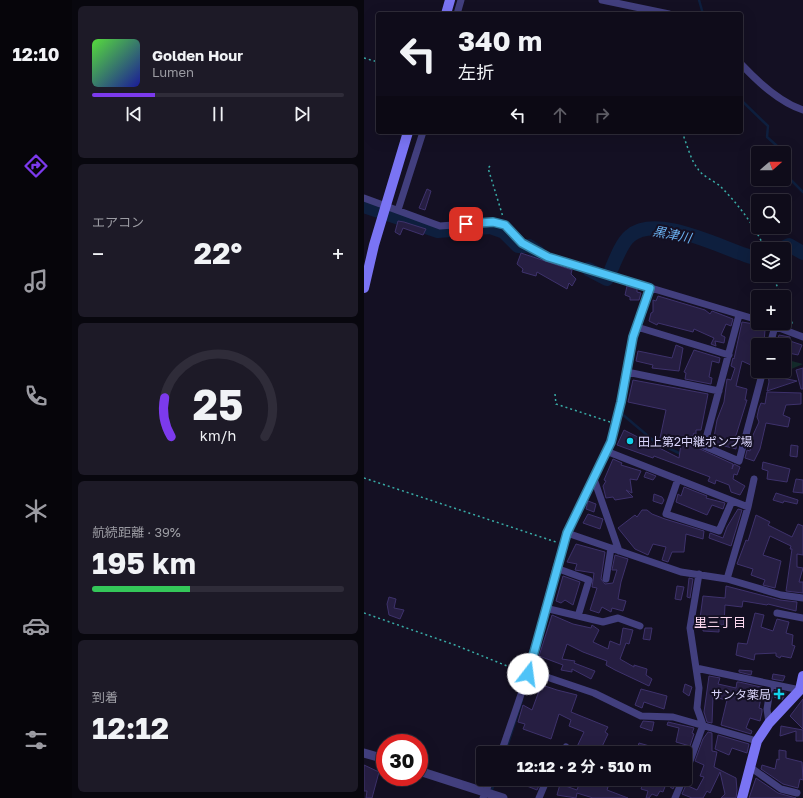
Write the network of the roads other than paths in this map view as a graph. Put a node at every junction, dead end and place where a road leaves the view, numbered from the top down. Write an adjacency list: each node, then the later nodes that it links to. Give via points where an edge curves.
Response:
1 (450, 0): 4 (main road)
2 (461, 0): 5 (street)
3 (602, 0): 6 (street)
4 (447, 12)
5 (458, 12)
6 (659, 12)
7 (743, 66): 8 (street, via 757,81 784,101)
8 (803, 110)
9 (407, 134): 12 (main road)
10 (422, 134): 13 (street)
11 (364, 198): 12 (street)
12 (385, 206): 13 (street); 14 (main road)
13 (398, 210): 15 (street, via 440,226 493,222 505,225 522,243 548,257)
14 (364, 288)
15 (650, 288): 16 (street); 18 (street)
16 (739, 315): 17 (street); 21 (street)
17 (751, 318)
18 (637, 327): 21 (street); 22 (street)
19 (785, 330): 20 (street)
20 (803, 337)
21 (729, 354): 24 (street)
22 (627, 372): 24 (street); 25 (street, via 616,424)
23 (761, 378): 24 (street, via 739,461 704,446)
24 (719, 391)
25 (606, 451): 26 (street); 27 (street)
26 (594, 479): 31 (street); 33 (street)
27 (678, 479): 29 (street); 29 (street, via 666,514 719,531)
28 (754, 479): 30 (street)
29 (732, 501): 30 (street)
30 (748, 507): 36 (street)
31 (567, 533): 32 (street); 34 (street)
32 (611, 548): 33 (street); 37 (street)
33 (619, 551): 35 (street, via 681,572)
34 (556, 568): 39 (street); 41 (street, via 589,580)
35 (699, 574): 36 (street); 44 (street, via 690,628)
36 (727, 579): 38 (street, via 781,595)
37 (606, 580)
38 (803, 598)
39 (545, 608): 41 (street); 45 (street)
40 (777, 613): 42 (street)
41 (578, 616): 43 (street, via 603,622 618,618)
42 (803, 618)
43 (640, 626)
44 (696, 668): 47 (street); 50 (street, via 699,688 697,708)
45 (528, 672): 50 (street, via 594,693 641,716 673,717); 52 (street)
46 (803, 676): 48 (main road)
47 (771, 684): 48 (street); 49 (street, via 767,709)
48 (800, 690): 49 (main road)
49 (769, 723): 51 (main road)
50 (703, 725): 51 (street); 54 (street)
51 (757, 741): 56 (main road)
52 (503, 746)
53 (364, 753): 55 (street)
54 (692, 756)
55 (376, 757)
56 (750, 767): 60 (street, via 781,789); 65 (main road)
57 (428, 774): 61 (street)
58 (544, 786): 63 (street)
59 (680, 786): 64 (street)
60 (797, 793)
61 (484, 795): 62 (street)
62 (503, 798)
63 (539, 798)
64 (675, 798)
65 (742, 798)

